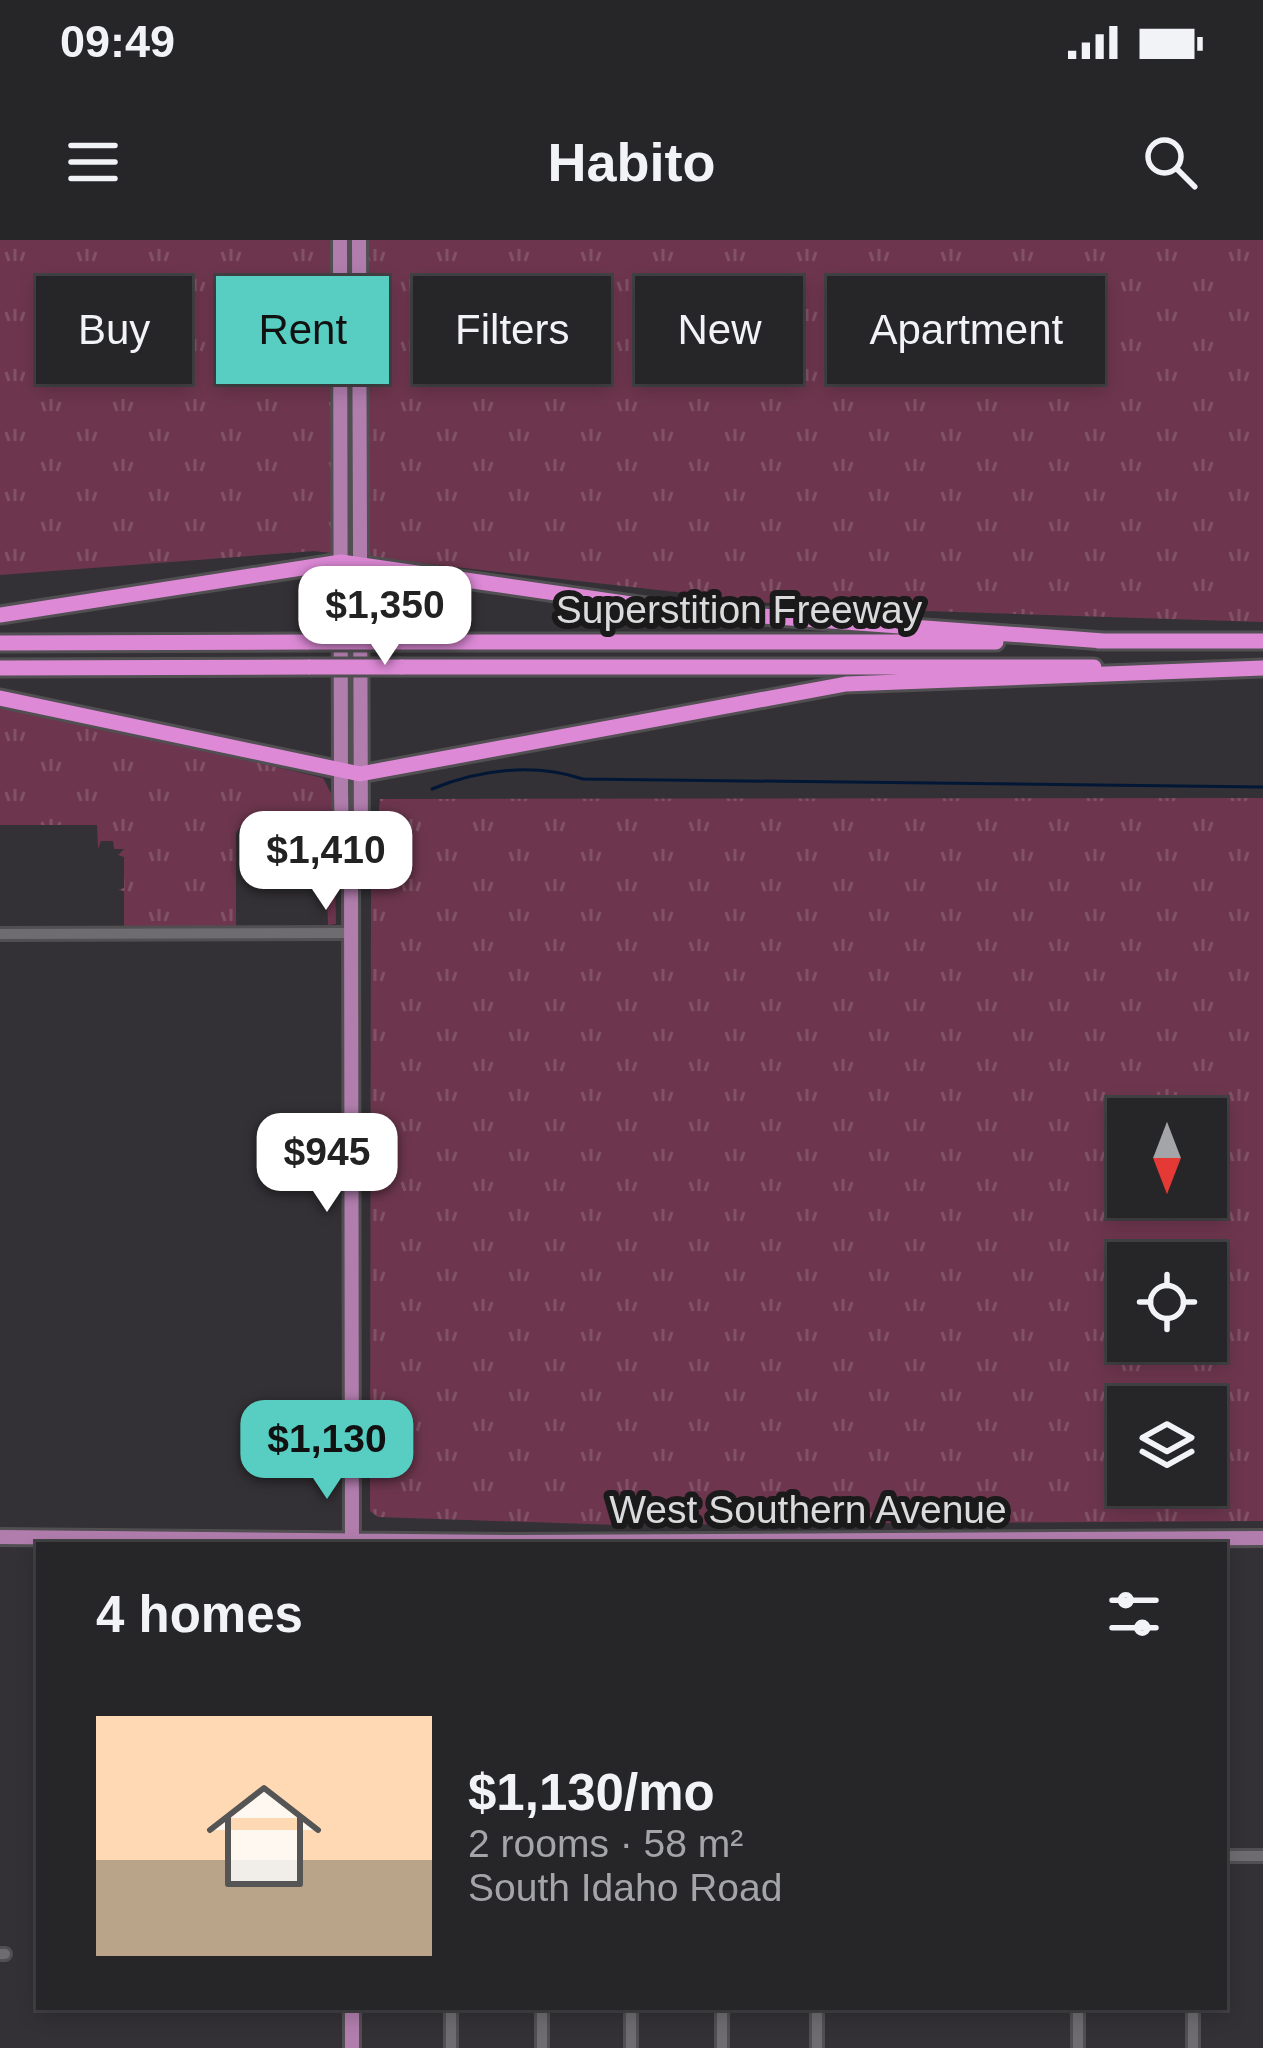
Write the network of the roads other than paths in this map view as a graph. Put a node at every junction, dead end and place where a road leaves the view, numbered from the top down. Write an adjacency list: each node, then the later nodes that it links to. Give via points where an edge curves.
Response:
1 (340, 240): 3 (main road)
2 (359, 240): 4 (main road)
3 (341, 562): 4 (highway); 5 (highway); 12 (main road)
4 (359, 563): 7 (highway, via 666,609); 13 (main road)
5 (0, 616)
6 (1263, 640): 7 (highway, Superstition Freeway)
7 (1104, 641): 8 (highway, Superstition Freeway, bridge)
8 (0, 643)
9 (0, 668): 10 (highway, Superstition Freeway, bridge)
10 (1263, 668): 13 (highway, via 846,684)
11 (0, 698): 12 (highway)
12 (342, 772): 13 (highway); 14 (main road, via 342,846)
13 (360, 773): 14 (main road, via 361,847)
14 (351, 864): 15 (main road)
15 (351, 933): 16 (street); 19 (main road)
16 (0, 934)
17 (0, 1537): 19 (main road, West Southern Avenue)
18 (1263, 1538): 21 (main road, West Southern Avenue)
19 (352, 1541): 20 (main road, West Southern Avenue)
20 (405, 1542)
21 (996, 1542)
22 (1227, 1856): 23 (street)
23 (1263, 1856)
24 (352, 2010): 32 (main road)
25 (451, 2010): 33 (street)
26 (542, 2010): 34 (street)
27 (632, 2010): 35 (street)
28 (722, 2010): 36 (street)
29 (817, 2010): 37 (street)
30 (1078, 2010): 38 (street)
31 (1193, 2010): 39 (street)
32 (352, 2048)
33 (451, 2048)
34 (542, 2048)
35 (632, 2048)
36 (722, 2048)
37 (817, 2048)
38 (1078, 2048)
39 (1193, 2048)

